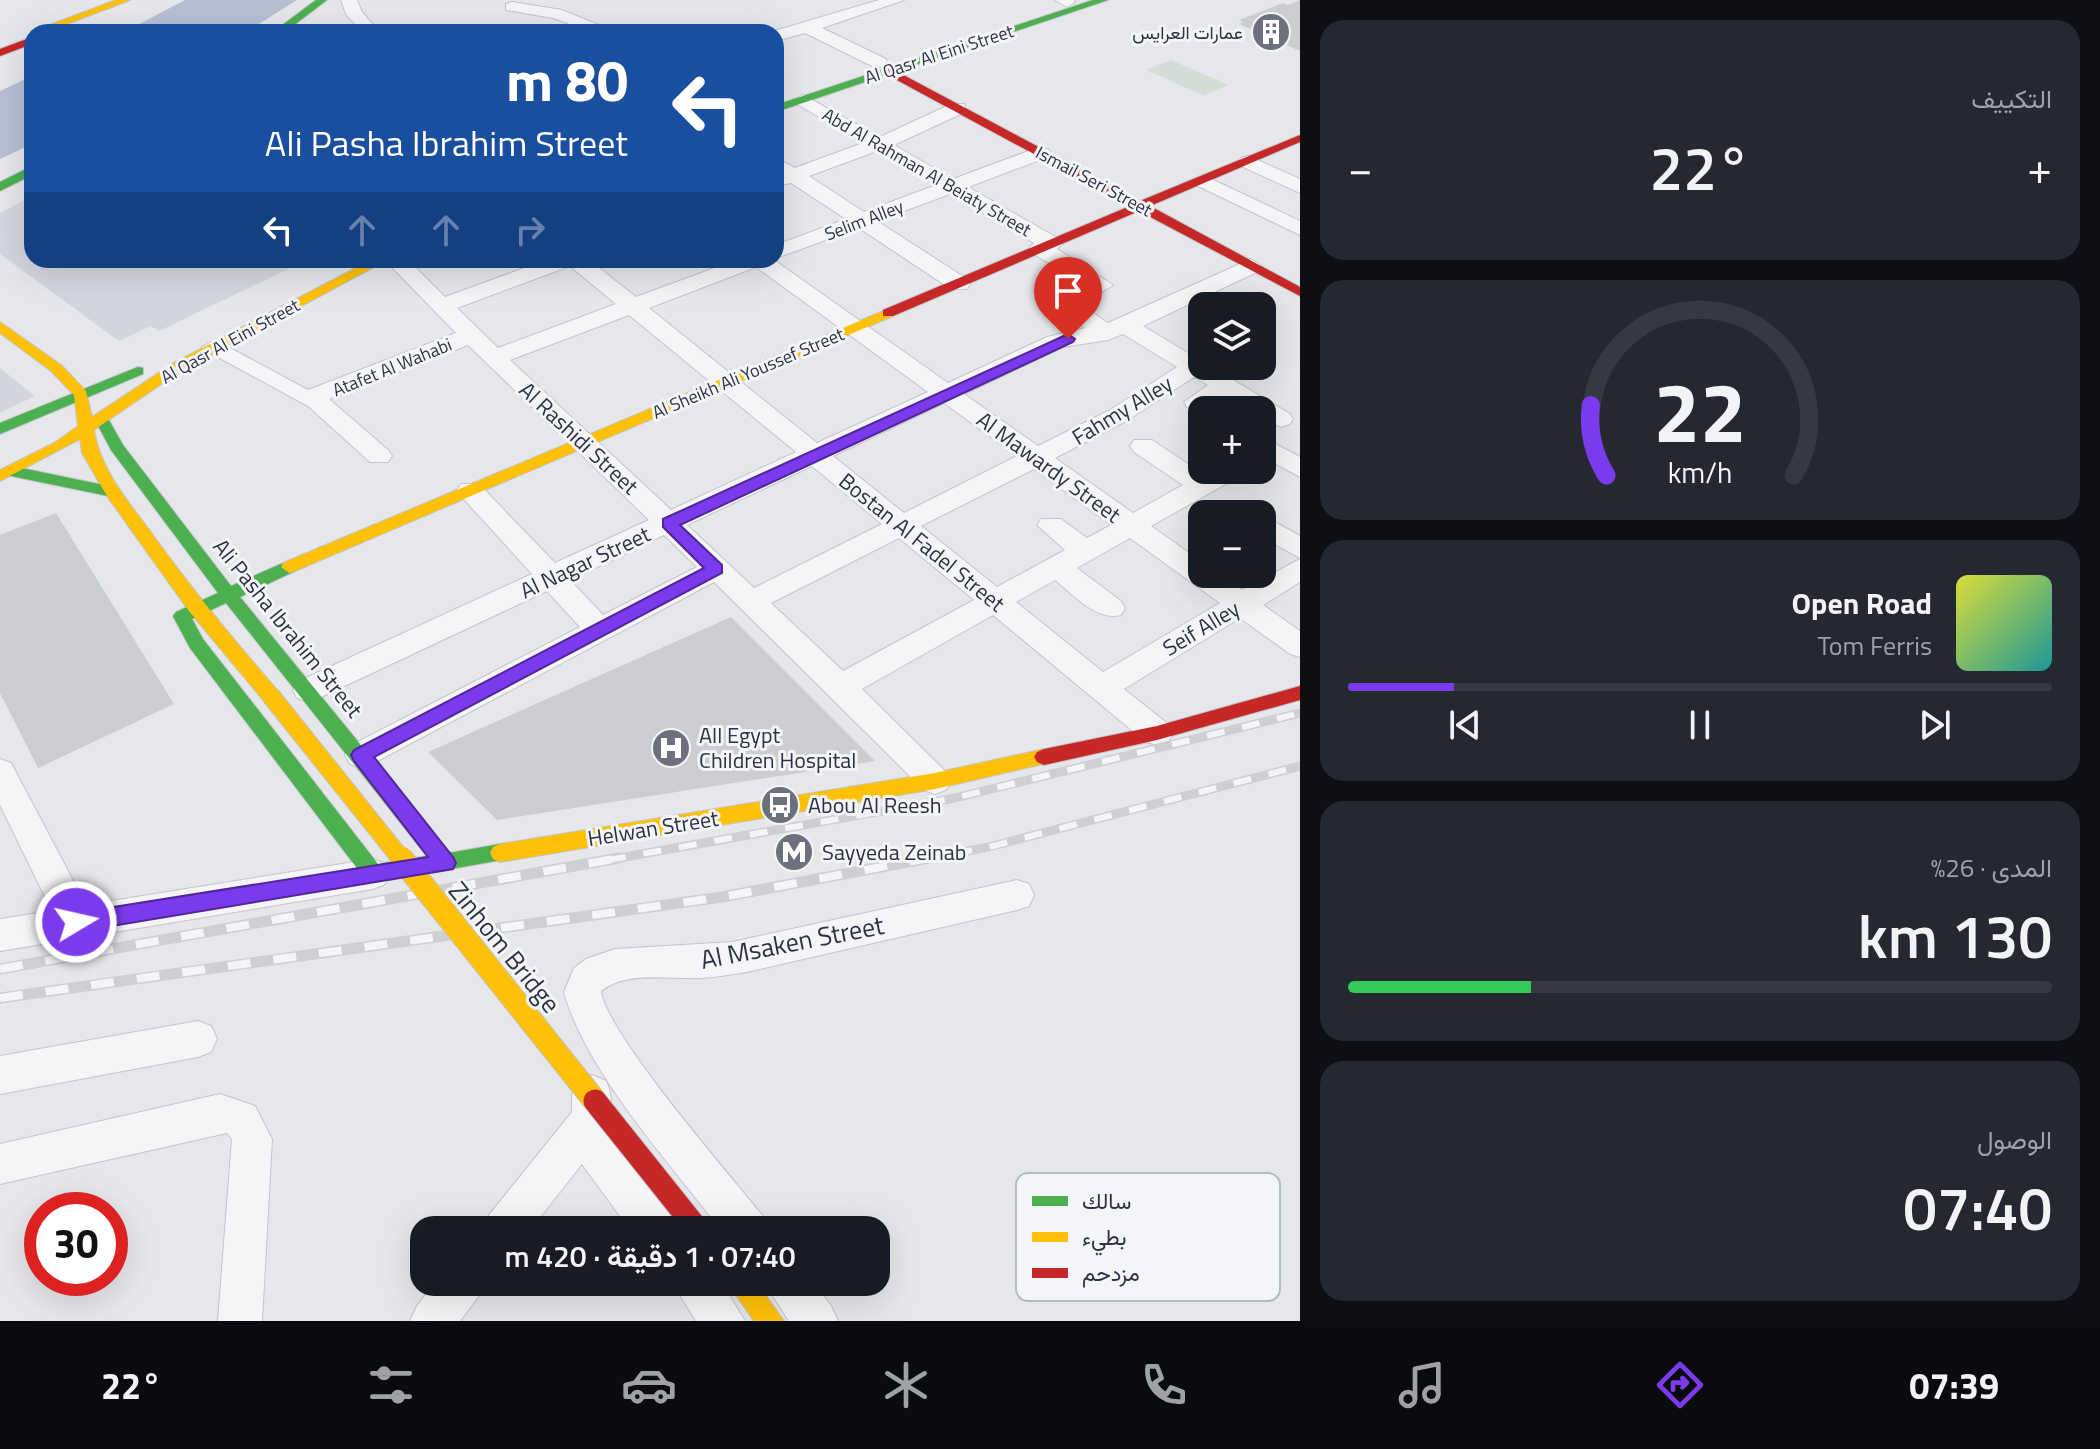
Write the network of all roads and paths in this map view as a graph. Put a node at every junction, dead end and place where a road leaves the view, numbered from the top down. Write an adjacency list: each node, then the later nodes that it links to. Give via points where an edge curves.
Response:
1 (125, 0): 8 (main road)
2 (322, 0): 12 (main road)
3 (349, 0): 13 (street)
4 (896, 0): 16 (street)
5 (1103, 0): 22 (main road, Al Qasr Al Eini Street)
6 (1068, 1): 22 (main road, Al Qasr Al Eini Street)
7 (518, 3): 14 (street); 15 (street)
8 (82, 17): 9 (main road); 10 (main road); 11 (main road)
9 (61, 24)
10 (67, 24)
11 (97, 24)
12 (289, 24)
13 (363, 24)
14 (503, 24)
15 (588, 24)
16 (807, 27): 17 (street); 22 (street)
17 (784, 34)
18 (24, 37): 20 (main road)
19 (24, 43): 21 (main road)
20 (0, 46)
21 (0, 53)
22 (884, 67): 23 (main road, Al Qasr Al Eini Street); 24 (main road, Al Qasr Al Eini Street); 26 (main road, Ismail Seri Street)
23 (784, 95)
24 (803, 100): 25 (main road, Al Qasr Al Eini Street); 28 (street, Abd Al Rahman Al Beiaty Street)
25 (784, 106)
26 (958, 108): 28 (street); 29 (main road, Ismail Seri Street)
27 (1300, 138): 30 (main road, Al Sheikh Ali Youssef Street)
28 (880, 144): 31 (street); 35 (street, Abd Al Rahman Al Beiaty Street)
29 (1041, 153): 35 (street, Selim Alley); 38 (main road, Ismail Seri Street)
30 (1248, 162): 34 (main road, Al Sheikh Ali Youssef Street); 37 (street)
31 (784, 173)
32 (24, 174): 36 (main road)
33 (784, 175): 39 (street)
34 (1203, 181): 38 (main road, Al Sheikh Ali Youssef Street); 40 (street)
35 (952, 186): 39 (street, Selim Alley); 41 (street, Abd Al Rahman Al Beiaty Street)
36 (0, 187)
37 (1300, 187)
38 (1142, 207): 41 (main road, Al Sheikh Ali Youssef Street); 43 (main road, Ismail Seri Street)
39 (862, 220): 42 (street, Selim Alley); 51 (street)
40 (1300, 229)
41 (1046, 246): 51 (main road, Al Sheikh Ali Youssef Street); 52 (street, Abd Al Rahman Al Beiaty Street)
42 (784, 249)
43 (1251, 266): 53 (main road, Ismail Seri Street); 59 (street, Al Nagar Street)
44 (338, 268): 68 (main road, Al Qasr Al Eini Street, via 150,366)
45 (366, 268): 61 (main road, Al Qasr Al Eini Street)
46 (404, 268): 55 (street, Al Rashidi Street)
47 (544, 268): 55 (street)
48 (586, 268): 56 (street, Bostan Al Fadel Street)
49 (736, 268): 56 (street)
50 (769, 268): 58 (street, Al Mawardy Street)
51 (959, 284): 58 (main road, Al Sheikh Ali Youssef Street)
52 (1102, 285)
53 (1300, 292)
54 (1058, 300): 59 (street)
55 (441, 306): 60 (street, Al Rashidi Street)
56 (633, 306): 62 (street); 66 (street, Bostan Al Fadel Street)
57 (0, 326): 68 (main road)
58 (855, 328): 66 (main road, Al Sheikh Ali Youssef Street); 69 (street, Al Mawardy Street)
59 (1117, 330): 63 (street); 69 (street, Al Nagar Street, via 1055,342)
60 (470, 336): 62 (street, Al Rashidi Street); 71 (street, Atafet Al Wahabi)
61 (213, 348): 71 (street, Atafet Al Wahabi); 72 (main road, Al Qasr Al Eini Street)
62 (493, 358): 76 (street, Al Rashidi Street)
63 (1188, 360)
64 (1188, 370): 81 (street, Fahmy Alley, via 1119,415)
65 (1217, 380): 67 (street)
66 (728, 383): 76 (main road, Al Sheikh Ali Youssef Street); 79 (street, Bostan Al Fadel Street)
67 (1225, 386): 70 (street); 73 (street)
68 (81, 394): 74 (main road, Al Qasr Al Eini Street); 75 (main road)
69 (947, 394): 79 (street, Al Nagar Street); 81 (street, Al Mawardy Street)
70 (1207, 396)
71 (313, 398): 80 (street, Atafet Al Wahabi)
72 (101, 418): 75 (main road, Al Qasr Al Eini Street); 99 (main road, Ali Pasha Ibrahim Street, via 116,447)
73 (1281, 419)
74 (0, 429)
75 (85, 429): 83 (main road, Al Qasr Al Eini Street); 87 (main road, via 90,453)
76 (584, 441): 86 (main road, Al Sheikh Ali Youssef Street); 88 (street, Al Rashidi Street)
77 (1143, 446): 85 (street)
78 (1276, 454): 82 (street)
79 (816, 455): 88 (street, Al Nagar Street); 91 (street, Bostan Al Fadel Street)
80 (379, 456)
81 (1037, 458): 90 (street, Al Mawardy Street); 91 (street, Fahmy Alley)
82 (1300, 469)
83 (6, 473): 87 (main road)
84 (1206, 484): 85 (street)
85 (1202, 486): 90 (street)
86 (470, 490): 98 (street); 99 (main road, Al Sheikh Ali Youssef Street)
87 (113, 492): 103 (main road)
88 (668, 523): 96 (street, Al Rashidi Street); 98 (street, Al Nagar Street)
89 (1051, 525): 94 (street)
90 (1131, 525): 94 (street); 102 (street, Al Mawardy Street)
91 (903, 526): 100 (street, Bostan Al Fadel Street); 101 (street, Fahmy Alley)
92 (1276, 533): 93 (street)
93 (1300, 549)
94 (1086, 551): 95 (street)
95 (1057, 567): 100 (street); 104 (street)
96 (716, 569): 101 (street, Al Rashidi Street); 105 (street)
97 (1300, 569): 102 (street, Seif Alley)
98 (552, 577): 105 (street); 109 (street, Al Nagar Street)
99 (228, 594): 103 (main road, Al Sheikh Ali Youssef Street); 109 (main road, Ali Pasha Ibrahim Street)
100 (995, 601): 107 (street); 108 (street, Bostan Al Fadel Street)
101 (750, 602): 107 (street, Al Rashidi Street)
102 (1241, 604): 106 (street, Al Mawardy Street); 108 (street, Seif Alley)
103 (195, 607): 116 (main road, via 182,616 182,623); 127 (main road, Zinhom Bridge, bridge)
104 (1111, 608)
105 (600, 630): 112 (street)
106 (1297, 640)
107 (842, 686): 114 (street, Al Rashidi Street)
108 (1101, 688): 111 (street, Bostan Al Fadel Street)
109 (308, 690): 112 (main road, Ali Pasha Ibrahim Street)
110 (1300, 693): 111 (main road, Helwan Street)
111 (1157, 733): 114 (main road, Helwan Street)
112 (361, 755): 115 (main road, Ali Pasha Ibrahim Street)
113 (0, 772): 118 (street)
114 (935, 781): 115 (main road, Helwan Street)
115 (445, 863): 116 (main road, Helwan Street)
116 (373, 874): 118 (street, Helwan Street)
117 (1017, 895): 121 (street, Al Msaken Street, via 733,958 600,969 582,990)
118 (76, 922): 119 (street, Helwan Street)
119 (0, 935)
120 (198, 1039): 122 (street)
121 (603, 1039): 123 (street, via 585,1065 593,1105); 128 (street)
122 (0, 1075)
123 (582, 1131): 125 (street); 126 (street)
124 (1, 1173): 133 (street, via 220,1113 241,1118 252,1139)
125 (515, 1216)
126 (646, 1216)
127 (687, 1216)
128 (736, 1216)
129 (452, 1296): 134 (street)
130 (704, 1296): 135 (street)
131 (751, 1296): 136 (main road)
132 (797, 1296): 137 (street)
133 (240, 1321)
134 (432, 1321)
135 (723, 1321)
136 (771, 1321)
137 (816, 1321)

